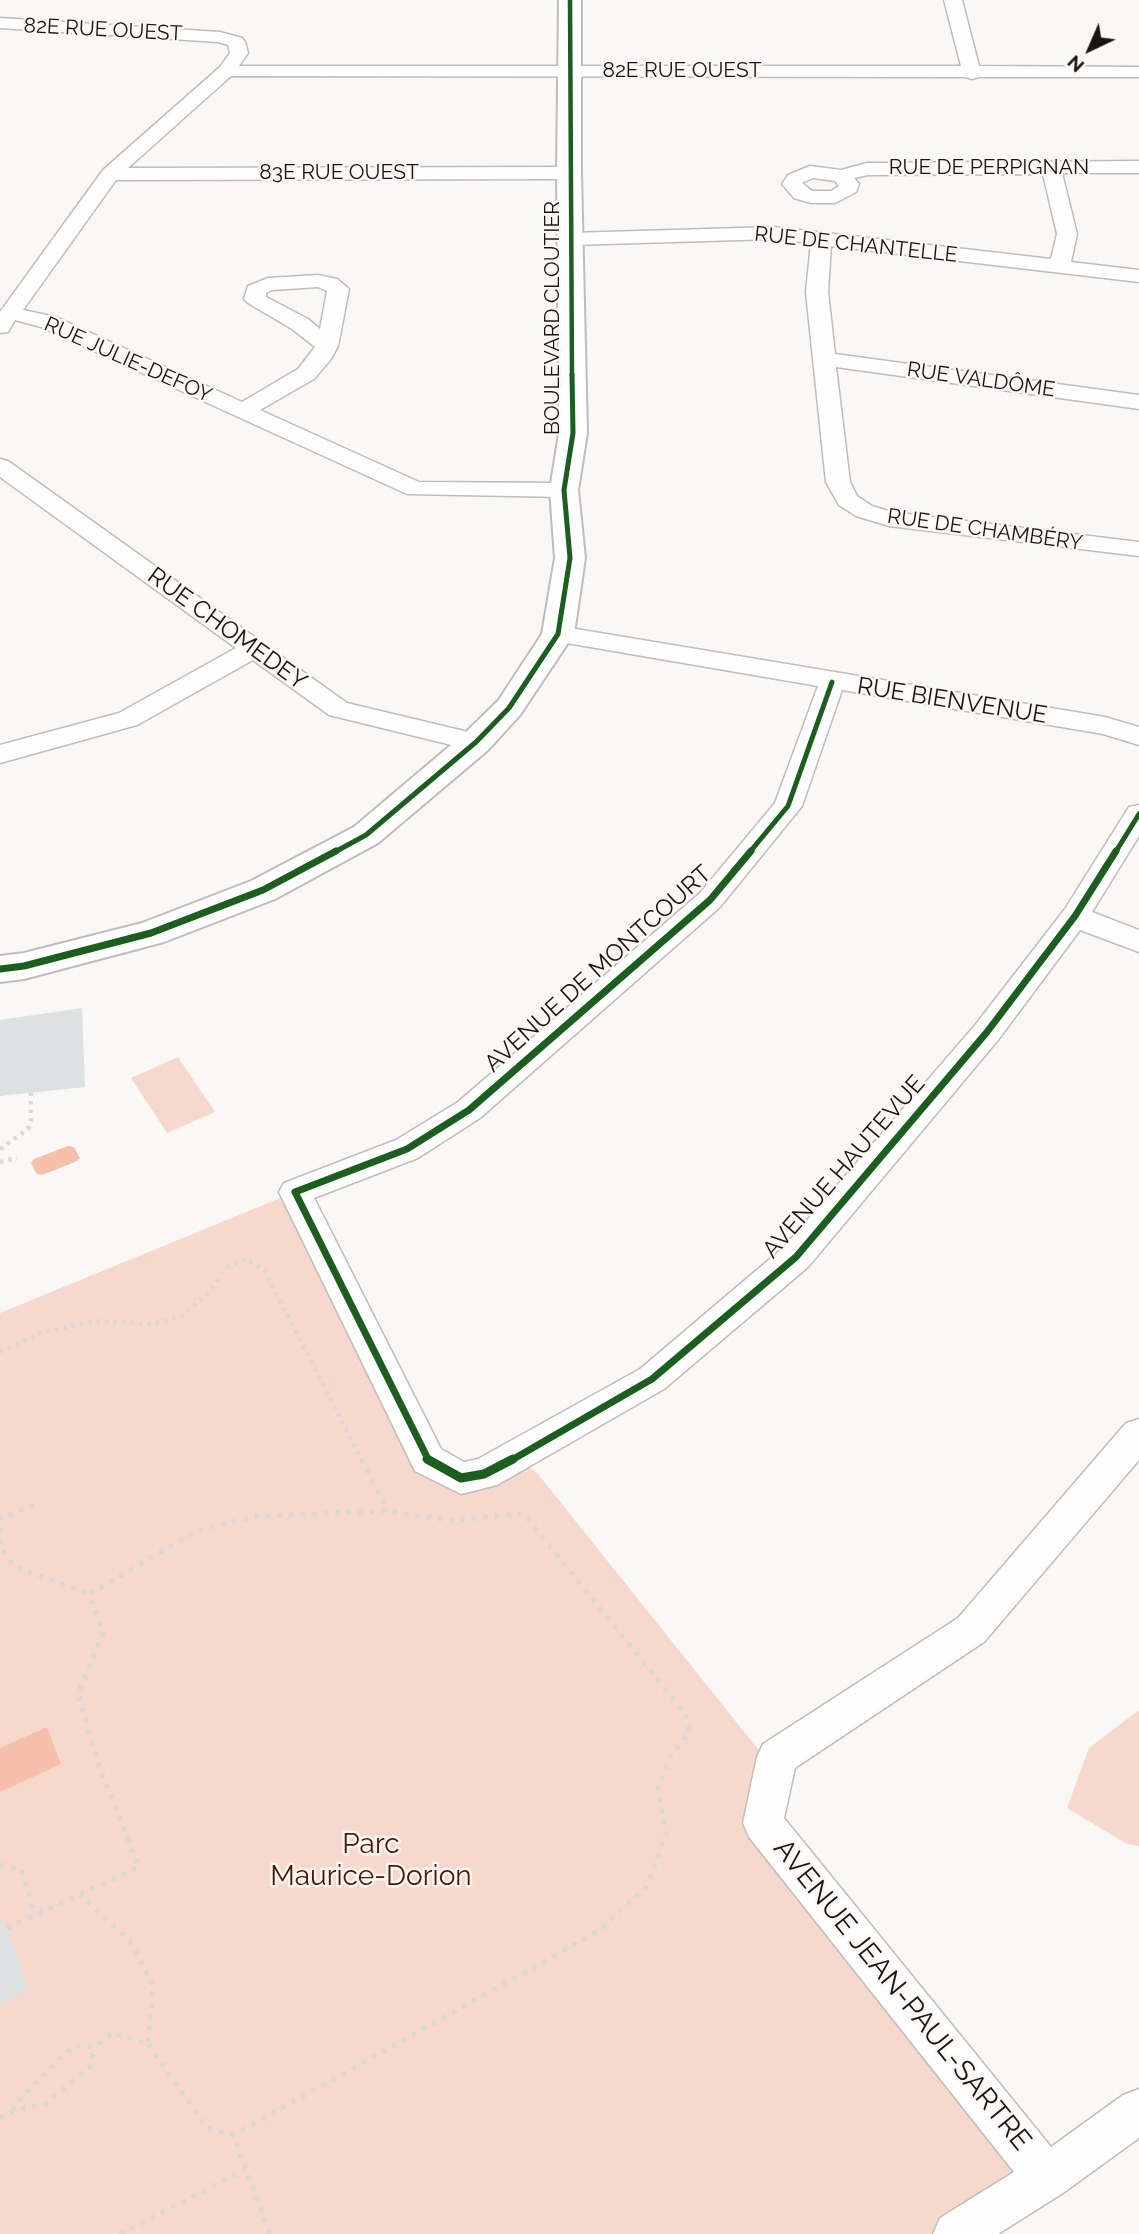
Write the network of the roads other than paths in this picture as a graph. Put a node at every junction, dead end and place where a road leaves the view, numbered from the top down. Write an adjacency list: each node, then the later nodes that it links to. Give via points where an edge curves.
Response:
1 (570, 0): 4 (street, BOULEVARD CLOUTIER)
2 (953, 0): 7 (street)
3 (0, 23): 5 (street, 82E RUE OUEST, via 212,36 236,42 239,53)
4 (569, 70): 5 (street, 82E RUE OUEST); 7 (street, 82E RUE OUEST); 10 (street, BOULEVARD CLOUTIER)
5 (226, 71): 11 (street)
6 (1139, 72): 7 (street, 82E RUE OUEST)
7 (972, 74)
8 (1051, 167): 9 (street, RUE DE PERPIGNAN); 12 (street, RUE DE PERPIGNAN, via 867,169); 15 (street, via 1067,234)
9 (1139, 167)
10 (569, 173): 11 (street, 83E RUE OUEST); 13 (street, BOULEVARD CLOUTIER)
11 (110, 174): 17 (street)
12 (841, 176)
13 (572, 239): 14 (street, RUE DE CHANTELLE, via 774,233); 23 (street, BOULEVARD CLOUTIER, via 573,433)
14 (821, 240): 15 (street, RUE DE CHANTELLE); 19 (street, RUE DE CHAMBÉRY, via 817,292)
15 (1060, 267): 16 (street, RUE DE CHANTELLE)
16 (1139, 276)
17 (5, 320): 21 (street, RUE JULIE-DEFOY, via 48,322)
18 (327, 346): 21 (street, RUE JULIE-DEFOY, via 306,374)
19 (824, 359): 20 (street, RUE VALDÔME); 24 (street, RUE DE CHAMBÉRY, via 838,482 847,500 864,511 918,524)
20 (1139, 402)
21 (244, 410): 23 (street, RUE JULIE-DEFOY, via 415,489)
22 (0, 466): 26 (street, RUE CHOMEDEY)
23 (564, 489): 25 (street, BOULEVARD CLOUTIER, via 570,558)
24 (1139, 549)
25 (558, 634): 27 (street, RUE BIENVENUE); 29 (street, BOULEVARD CLOUTIER, via 509,708)
26 (254, 649): 29 (street, RUE CHOMEDEY, via 338,709); 30 (street, via 128,719)
27 (832, 682): 28 (street, RUE BIENVENUE, via 1105,726); 35 (street, AVENUE DE MONTCOURT, via 788,806 710,900 469,1110 407,1149)
28 (1139, 736)
29 (476, 742): 34 (street, BOULEVARD CLOUTIER, via 366,835 263,890 151,933)
30 (0, 754)
31 (1139, 814): 32 (street, AVENUE HAUTEVUE)
32 (1075, 916): 33 (street); 35 (street, AVENUE HAUTEVUE, via 987,1032 796,1257 652,1379 484,1474 460,1478 428,1460)
33 (1139, 942)
34 (0, 969)
35 (295, 1192)
36 (1139, 1434): 38 (street, AVENUE JEAN-PAUL-SARTRE, via 971,1630 777,1757 764,1822)
37 (1139, 2111): 38 (street)
38 (1047, 2177): 39 (street)
39 (956, 2234)

